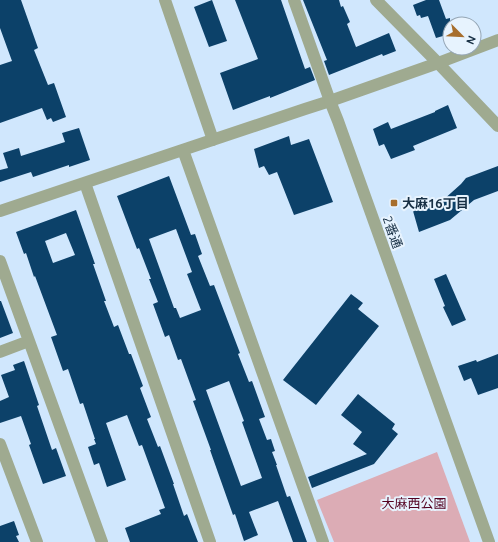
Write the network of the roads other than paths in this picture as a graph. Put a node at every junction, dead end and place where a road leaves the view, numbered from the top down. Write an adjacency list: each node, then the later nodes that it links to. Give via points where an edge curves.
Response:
1 (165, 0): 8 (street)
2 (294, 0): 6 (street, 2番通)
3 (376, 0): 5 (street)
4 (498, 40): 5 (street)
5 (438, 63): 6 (street); 7 (street)
6 (330, 101): 8 (street); 20 (street, 2番通)
7 (498, 126)
8 (213, 140): 9 (street)
9 (183, 150): 10 (street); 19 (street)
10 (85, 183): 11 (street); 18 (street)
11 (0, 211)
12 (0, 261): 13 (street)
13 (29, 341): 14 (street); 17 (street)
14 (0, 352)
15 (0, 444): 16 (street)
16 (37, 542)
17 (102, 542)
18 (210, 542)
19 (323, 542)
20 (489, 542)

